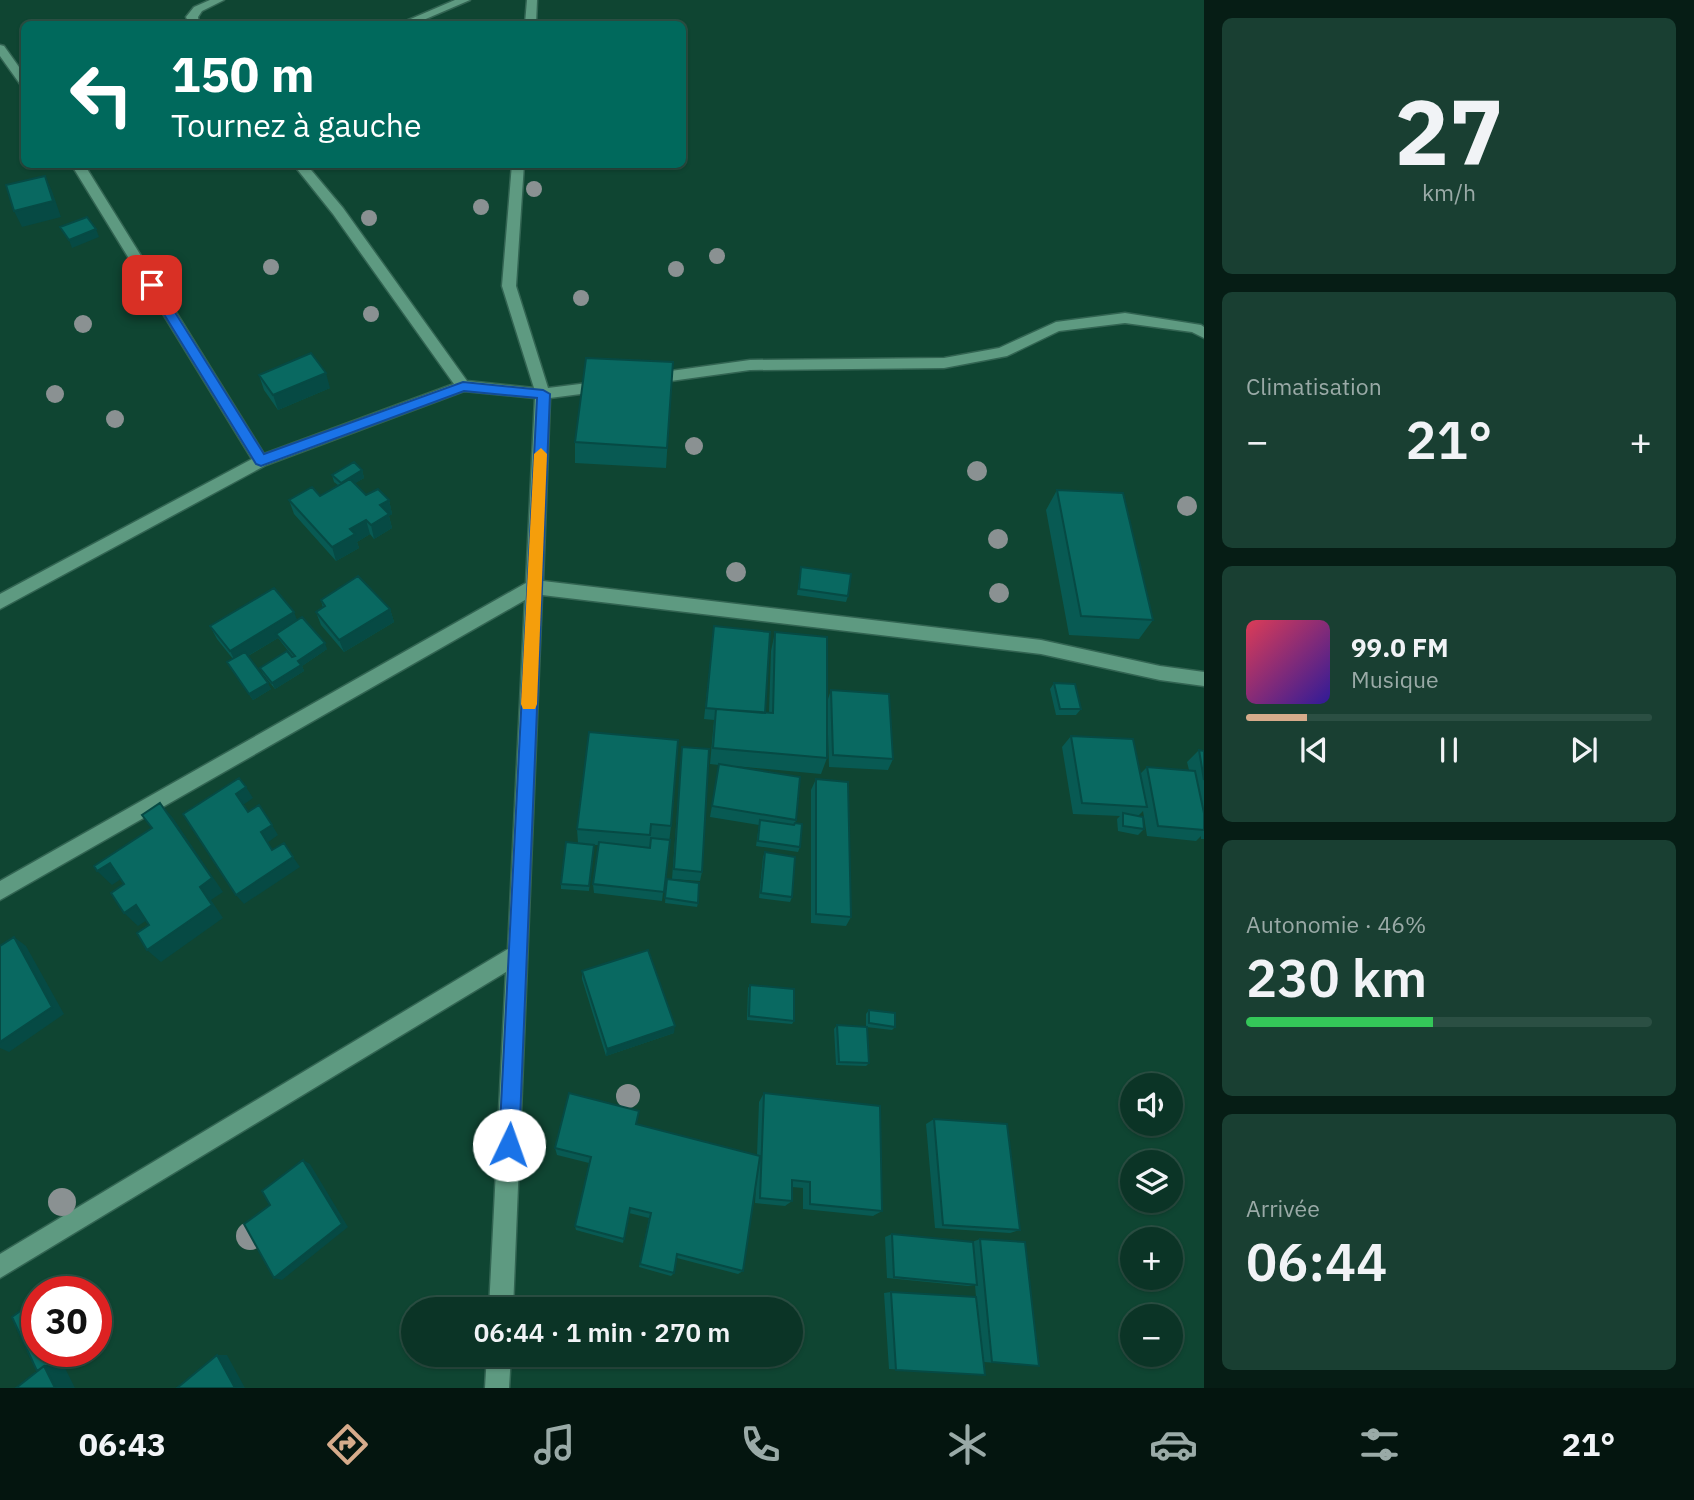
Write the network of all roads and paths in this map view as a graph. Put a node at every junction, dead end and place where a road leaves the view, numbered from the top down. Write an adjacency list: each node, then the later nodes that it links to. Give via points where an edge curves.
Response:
1 (219, 0): 4 (street, via 198,9)
2 (465, 0): 5 (street)
3 (532, 0): 6 (street)
4 (193, 21)
5 (412, 21)
6 (531, 21)
7 (0, 48): 8 (street)
8 (21, 78)
9 (79, 168): 17 (street)
10 (302, 168): 15 (street)
11 (518, 168): 16 (street, via 509,286)
12 (1204, 333): 13 (street, via 1125,318 1056,327 1002,352 944,363 750,365)
13 (640, 381)
14 (612, 384): 16 (street)
15 (463, 386): 16 (street); 17 (street)
16 (543, 394): 18 (street)
17 (261, 461): 19 (street)
18 (534, 587): 20 (street, via 1041,647); 21 (street); 22 (street)
19 (0, 602)
20 (1204, 679)
21 (0, 891)
22 (518, 954): 23 (street); 24 (street)
23 (0, 1267)
24 (502, 1297)
25 (498, 1367): 26 (street)
26 (497, 1388)

